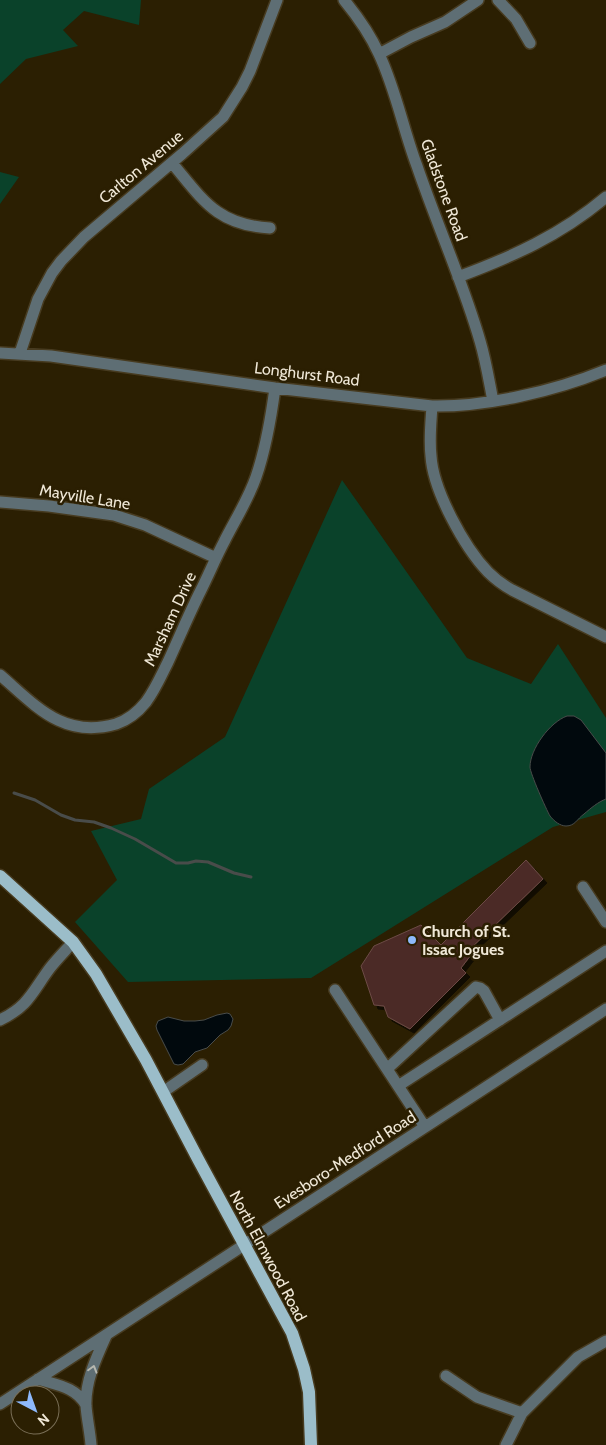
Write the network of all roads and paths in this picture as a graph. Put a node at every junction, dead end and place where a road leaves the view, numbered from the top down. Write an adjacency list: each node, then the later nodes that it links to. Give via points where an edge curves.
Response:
1 (277, 0): 7 (street, Carlton Avenue, via 250,71 233,102 223,117)
2 (344, 0): 6 (street, Gladstone Road)
3 (478, 0): 6 (street, via 445,22)
4 (498, 0): 5 (street, via 516,19)
5 (530, 43)
6 (380, 54): 10 (street, Gladstone Road, via 416,165)
7 (172, 163): 9 (street, via 203,200 221,215); 12 (street, Carlton Avenue, via 91,231 61,261 38,299)
8 (606, 197): 10 (street, via 579,219 527,249)
9 (270, 228)
10 (458, 277): 15 (street, Gladstone Road, via 481,343)
11 (0, 353): 12 (street, Longhurst Road)
12 (20, 353): 14 (street, Longhurst Road)
13 (606, 370): 15 (street, Longhurst Road, via 570,383)
14 (275, 388): 16 (street, Longhurst Road); 18 (street, Marsham Drive, via 271,424 256,477)
15 (493, 401): 16 (street, Longhurst Road)
16 (432, 406): 19 (street, via 431,456 436,482 478,561 500,583)
17 (0, 502): 18 (street, Mayville Lane, via 114,515 145,524)
18 (216, 558): 20 (street, Marsham Drive, via 161,676 147,700 128,719 104,726 66,724 42,712)
19 (606, 637)
20 (0, 675)
21 (0, 876): 24 (main road, North Elmwood Road)
22 (583, 887): 23 (street)
23 (606, 922)
24 (74, 942): 28 (street, via 54,963 23,1006); 33 (main road, North Elmwood Road, via 134,1037)
25 (606, 951): 29 (street)
26 (335, 990): 31 (street)
27 (606, 1009): 34 (street, Evesboro-Medford Road)
28 (0, 1020)
29 (500, 1020): 31 (street, via 484,991 476,987); 32 (street)
30 (202, 1065): 33 (street)
31 (387, 1069): 32 (street)
32 (398, 1086): 34 (street)
33 (163, 1092): 35 (main road, North Elmwood Road)
34 (425, 1127): 35 (street, Evesboro-Medford Road)
35 (245, 1245): 36 (street, Evesboro-Medford Road); 44 (main road, North Elmwood Road, via 292,1333 304,1369 309,1392)
36 (106, 1336): 39 (street, Evesboro-Medford Road); 41 (street, one-way to 36, via 91,1374)
37 (606, 1341): 42 (street, via 578,1357)
38 (446, 1376): 42 (street, via 477,1397)
39 (38, 1379): 40 (street, Evesboro-Medford Road); 41 (street, via 68,1388)
40 (0, 1404)
41 (86, 1405): 43 (street)
42 (522, 1413): 45 (street)
43 (91, 1445)
44 (311, 1445)
45 (506, 1445)

